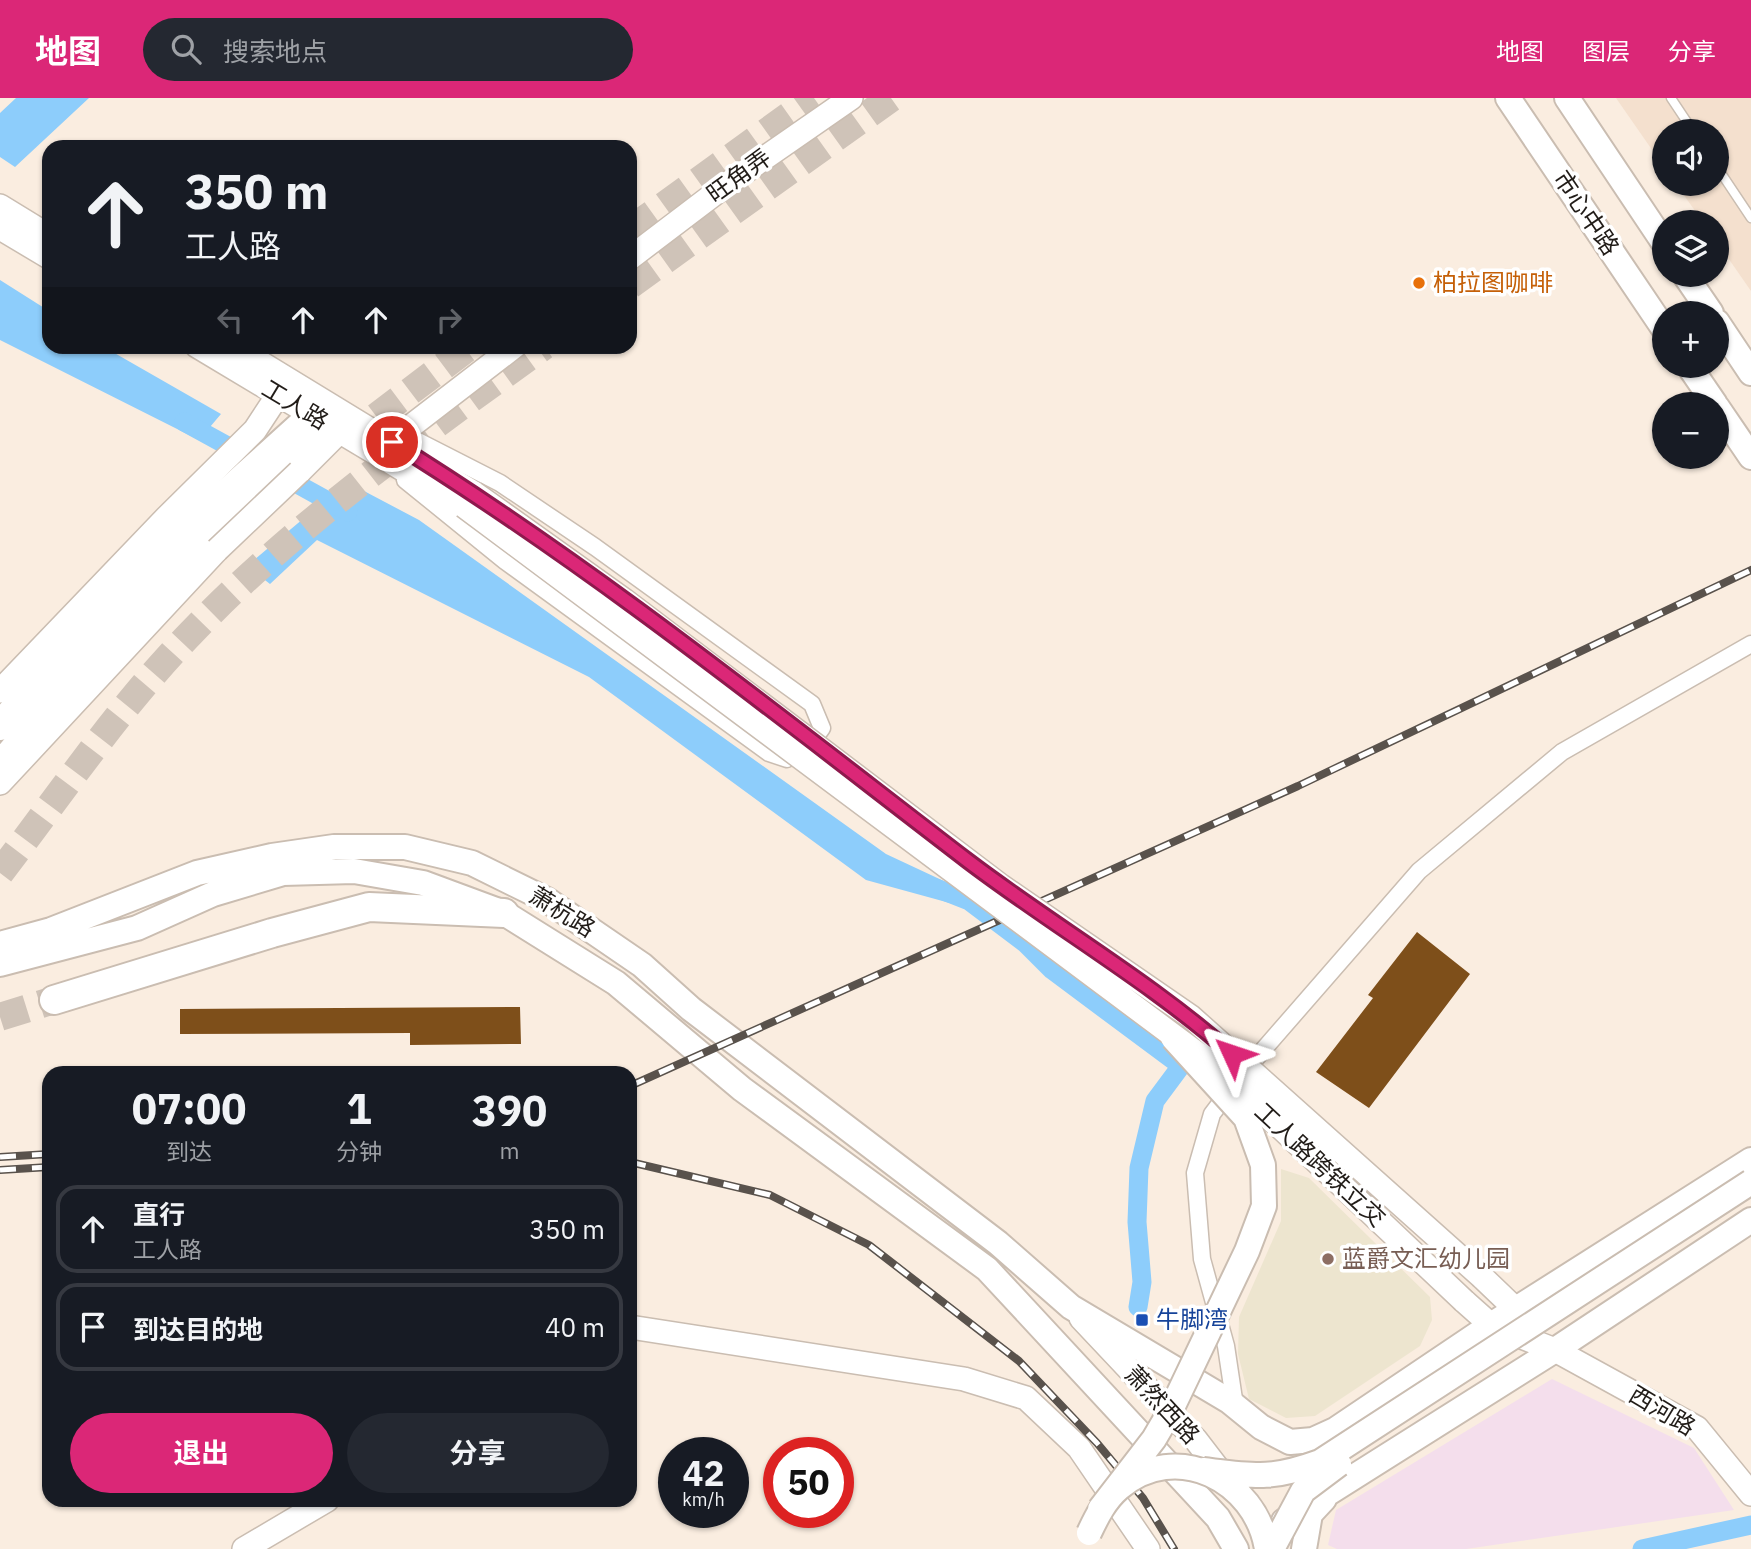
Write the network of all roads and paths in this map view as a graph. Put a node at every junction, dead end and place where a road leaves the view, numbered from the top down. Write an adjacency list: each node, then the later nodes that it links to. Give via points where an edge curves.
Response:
1 (851, 98): 13 (main road, 旺角弄)
2 (1508, 98): 14 (main road, 市心中路)
3 (1567, 98): 9 (main road, 市心中路)
4 (1671, 98): 5 (lane)
5 (1685, 119)
6 (1729, 185): 8 (lane)
7 (0, 206): 11 (main road)
8 (1751, 218)
9 (1652, 225)
10 (0, 228): 12 (main road)
11 (42, 232)
12 (42, 253)
13 (637, 253)
14 (1652, 311)
15 (1729, 340): 19 (main road)
16 (210, 354): 20 (main road, 工人路)
17 (245, 354): 24 (main road, 工人路)
18 (505, 354): 23 (main road)
19 (1751, 373)
20 (278, 395): 21 (main road, 工人路); 25 (main road)
21 (325, 424): 24 (main road, 工人路); 25 (highway)
22 (1729, 424): 26 (main road)
23 (402, 433): 24 (street); 24 (street, via 510,490 812,704 822,728 810,745 787,759 769,753 505,561)
24 (371, 440): 27 (main road, 工人路)
25 (281, 453): 28 (highway)
26 (1751, 457)
27 (469, 500): 38 (main road, 工人路跨铁立交, bridge); 46 (main road, 工人路跨铁立交, bridge, via 624,600 1001,886 1191,1017)
28 (194, 533): 30 (main road); 31 (highway, via 75,639); 32 (main road); 33 (main road)
29 (1751, 644): 50 (street, via 1562,752 1419,871 1212,1114 1195,1173 1202,1259 1226,1346)
30 (2, 686)
31 (0, 726)
32 (0, 762)
33 (0, 783)
34 (504, 913): 36 (main road, 萧杭路, via 423,883 354,871 283,873 213,894 137,928); 37 (highway, via 369,907); 44 (main road, 萧杭路, via 616,983 742,1089 987,1269)
35 (0, 944): 43 (main road, 萧杭路, via 51,930 197,873 272,856 334,847 405,847 472,863 547,900 642,965 691,1009)
36 (0, 964)
37 (54, 1000)
38 (1173, 1038): 47 (main road, 工人路跨铁立交, bridge, via 1222,1072); 55 (main road, bridge, via 1246,1118 1264,1165 1264,1206 1171,1410)
39 (1751, 1160): 46 (main road)
40 (1751, 1182): 51 (main road, bridge, via 1320,1462 1285,1475)
41 (1751, 1201): 56 (main road, bridge, via 1326,1472 1303,1491)
42 (1751, 1220): 49 (main road)
43 (1032, 1270): 45 (main road, 萧然西路)
44 (1013, 1296): 60 (main road, 萧然西路, via 1218,1517)
45 (1071, 1307): 50 (main road); 56 (main road, 萧然西路, via 1196,1440)
46 (1517, 1310): 47 (main road); 49 (main road)
47 (1491, 1325): 49 (main road); 50 (main road, via 1335,1430 1313,1440 1290,1442)
48 (637, 1327): 59 (main road, via 964,1378 1026,1398 1079,1448)
49 (1555, 1350): 52 (main road); 53 (main road, 西河路, via 1697,1428)
50 (1235, 1406)
51 (1203, 1470): 55 (main road, bridge, via 1174,1467 1145,1472 1120,1487); 56 (main road, bridge, via 1229,1483 1251,1504)
52 (1333, 1488): 56 (main road); 62 (main road, via 1310,1514)
53 (1751, 1494)
54 (315, 1507): 57 (main road)
55 (1100, 1509): 58 (main road, bridge)
56 (1272, 1545): 61 (main road)
57 (244, 1549)
58 (1087, 1549)
59 (1148, 1549)
60 (1236, 1549)
61 (1243, 1549)
62 (1304, 1549)

